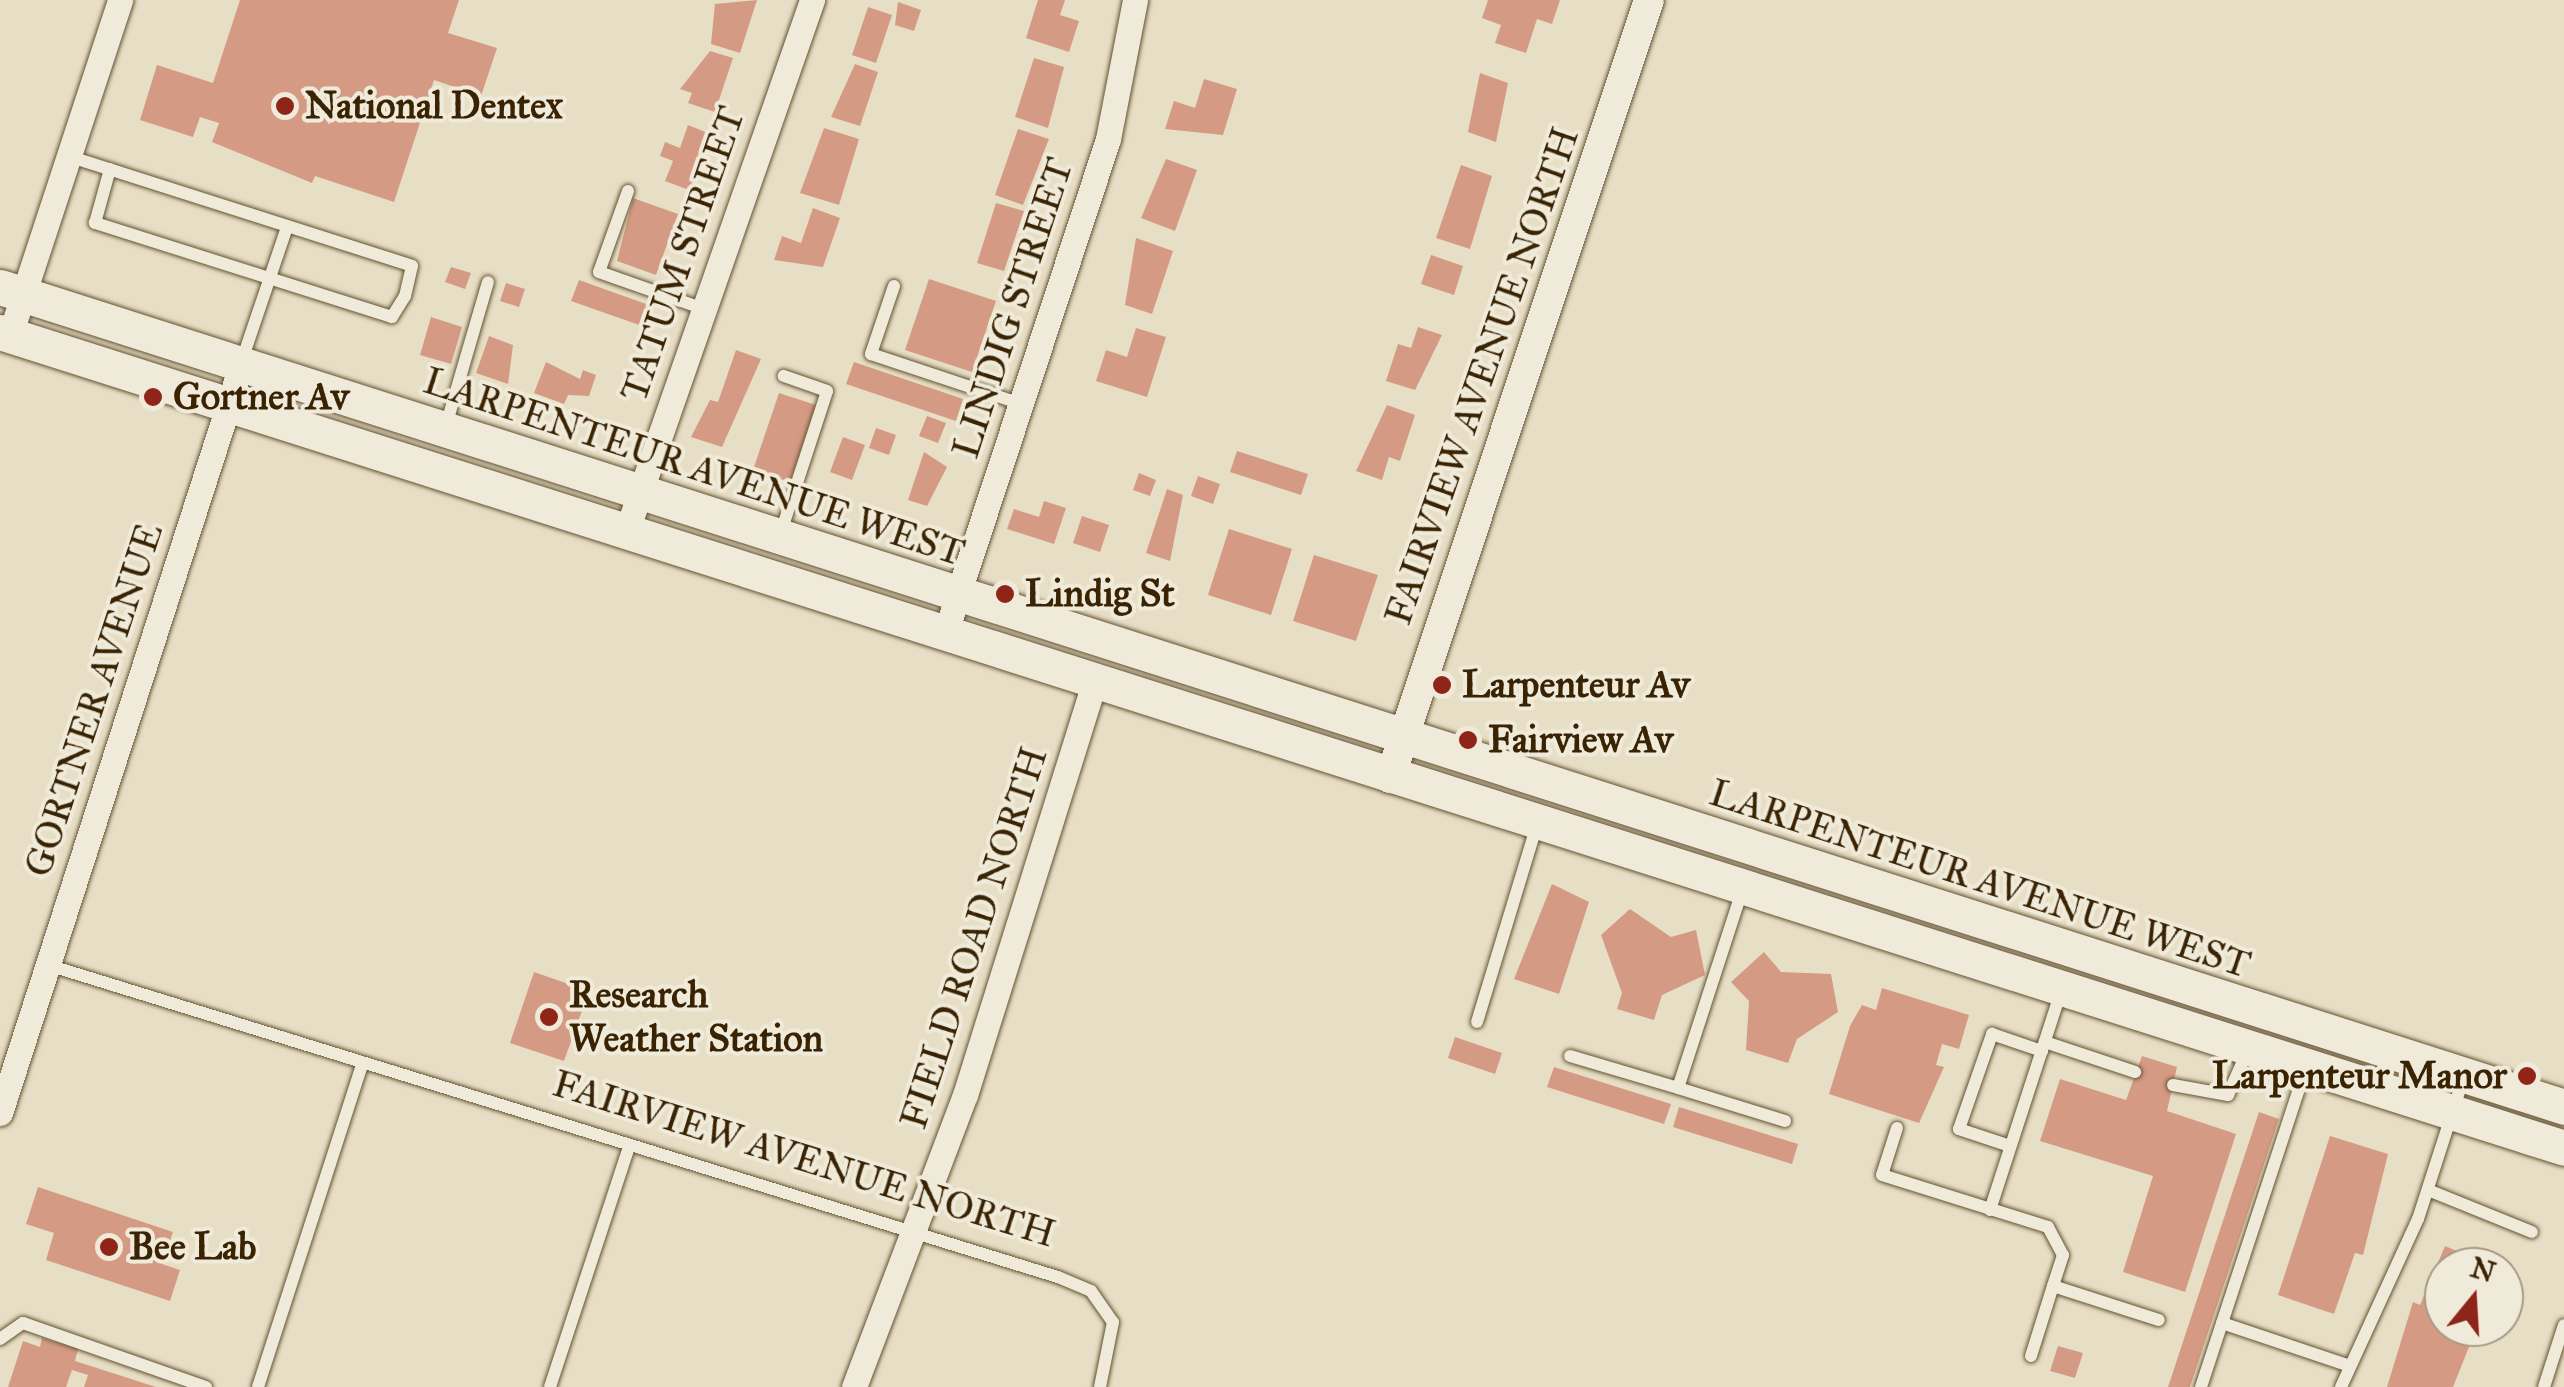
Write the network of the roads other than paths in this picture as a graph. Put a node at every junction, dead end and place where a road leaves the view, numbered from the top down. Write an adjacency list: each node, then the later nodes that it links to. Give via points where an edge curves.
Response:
1 (120, 0): 5 (street)
2 (812, 0): 13 (street, TATUM STREET)
3 (1135, 0): 17 (street, LINDIG STREET, via 1108,138)
4 (1649, 0): 26 (street, FAIRVIEW AVENUE NORTH)
5 (68, 156): 6 (lane); 12 (street)
6 (110, 169): 8 (lane); 9 (lane, via 95,223)
7 (628, 191): 13 (lane, via 599,272)
8 (286, 227): 9 (lane); 9 (lane, via 412,266 404,296 392,318)
9 (269, 278): 15 (lane)
10 (488, 282): 19 (lane)
11 (894, 286): 17 (lane, via 872,354)
12 (11, 291): 14 (street); 15 (main road, LARPENTEUR AVENUE WEST)
13 (704, 309): 20 (street, TATUM STREET)
14 (5, 333): 18 (main road)
15 (240, 366): 18 (street, GORTNER AVENUE); 19 (main road, LARPENTEUR AVENUE WEST)
16 (784, 376): 22 (lane, via 828,391)
17 (1021, 404): 23 (street, LINDIG STREET)
18 (228, 405): 21 (main road); 31 (street, GORTNER AVENUE)
19 (444, 432): 20 (main road, LARPENTEUR AVENUE WEST)
20 (639, 496): 21 (street, TATUM STREET); 22 (main road, LARPENTEUR AVENUE WEST)
21 (626, 533): 24 (main road)
22 (779, 539): 23 (main road, LARPENTEUR AVENUE WEST)
23 (958, 596): 24 (street, LINDIG STREET); 26 (main road, LARPENTEUR AVENUE WEST)
24 (945, 634): 25 (main road)
25 (1095, 679): 27 (main road); 54 (street, FIELD ROAD NORTH)
26 (1402, 739): 27 (street, FAIRVIEW AVENUE NORTH); 30 (main road, LARPENTEUR AVENUE WEST)
27 (1390, 778): 28 (main road)
28 (1538, 825): 29 (main road); 33 (lane)
29 (1742, 890): 32 (main road); 42 (lane)
30 (2073, 953): 32 (main road); 40 (main road, LARPENTEUR AVENUE WEST)
31 (48, 965): 37 (lane, FAIRVIEW AVENUE NORTH); 45 (street, GORTNER AVENUE)
32 (2061, 992): 34 (lane); 35 (main road)
33 (1477, 1022)
34 (2043, 1046): 39 (lane); 48 (lane); 48 (lane, via 1992,1034 1959,1129)
35 (2247, 1052): 38 (main road); 41 (lane, via 2228,1095)
36 (1570, 1056): 42 (lane)
37 (362, 1066): 50 (lane, FAIRVIEW AVENUE NORTH); 63 (lane)
38 (2305, 1070): 44 (main road); 57 (lane)
39 (2135, 1072)
40 (2465, 1075): 43 (main road, LARPENTEUR AVENUE WEST); 44 (lane)
41 (2173, 1084)
42 (1678, 1088): 46 (lane)
43 (2564, 1107)
44 (2452, 1113): 49 (main road); 51 (lane)
45 (0, 1114)
46 (1785, 1121)
47 (1897, 1128): 52 (lane, via 1882,1175)
48 (2010, 1146): 52 (lane)
49 (2564, 1148)
50 (628, 1150): 54 (lane, FAIRVIEW AVENUE NORTH); 64 (lane)
51 (2428, 1190): 53 (lane); 61 (lane)
52 (1990, 1210): 55 (lane, via 2058,1235 2063,1254)
53 (2532, 1232)
54 (911, 1237): 65 (street, FIELD ROAD NORTH); 66 (lane, FAIRVIEW AVENUE NORTH, via 1091,1290 1113,1322)
55 (2052, 1286): 56 (lane); 60 (lane)
56 (2159, 1320)
57 (2222, 1323): 61 (lane); 67 (lane)
58 (2564, 1325): 69 (lane)
59 (0, 1339): 62 (lane, via 23,1324)
60 (2030, 1356)
61 (2350, 1366): 68 (lane)
62 (206, 1387)
63 (258, 1387)
64 (550, 1387)
65 (854, 1387)
66 (1100, 1387)
67 (2201, 1387)
68 (2341, 1387)
69 (2544, 1387)

